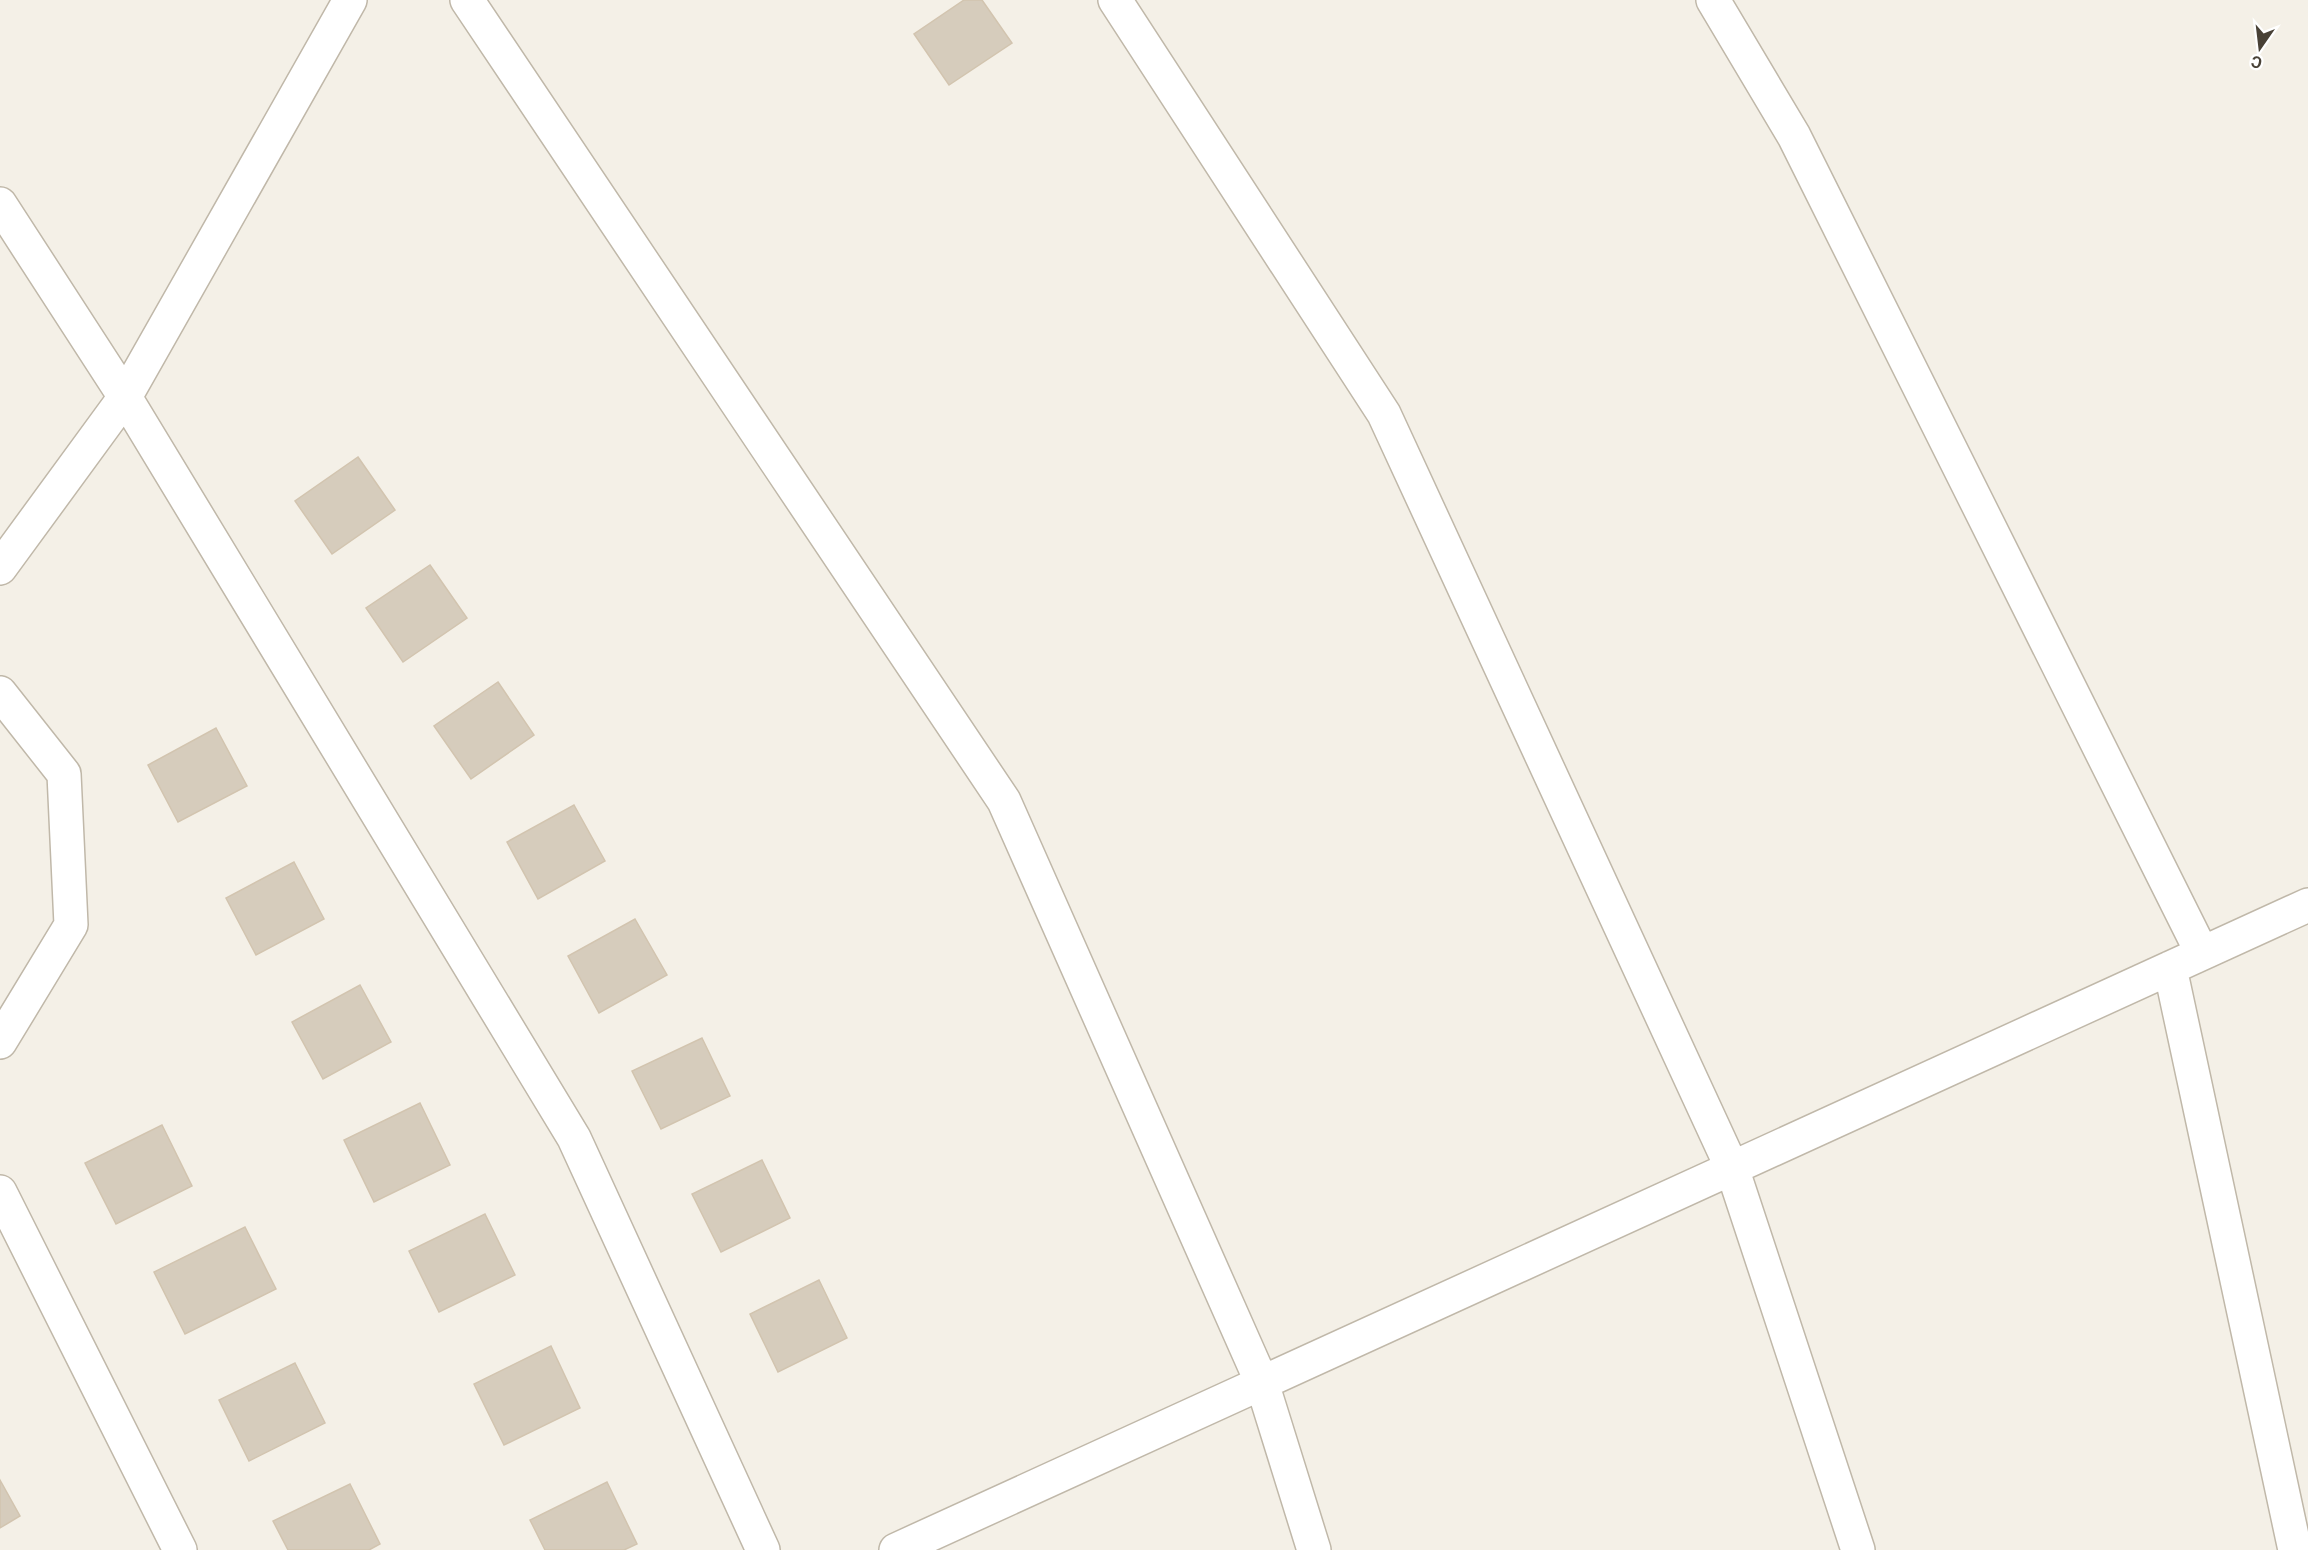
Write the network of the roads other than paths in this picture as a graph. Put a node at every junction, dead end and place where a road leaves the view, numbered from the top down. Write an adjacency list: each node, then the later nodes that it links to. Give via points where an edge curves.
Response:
1 (350, 0): 6 (street)
2 (467, 0): 15 (street, via 1004,801)
3 (1115, 0): 13 (street, via 1384,414)
4 (1713, 0): 10 (street, via 1794,136)
5 (0, 204): 6 (street)
6 (124, 397): 7 (street); 17 (street, via 574,1138)
7 (0, 568)
8 (0, 693): 12 (street, via 64,774 71,925)
9 (2308, 905): 10 (street)
10 (2202, 953): 11 (street)
11 (2170, 968): 13 (street); 21 (street)
12 (0, 1042)
13 (1732, 1168): 15 (street); 20 (street)
14 (0, 1192): 16 (street)
15 (1262, 1383): 18 (street); 19 (street)
16 (180, 1550)
17 (764, 1550)
18 (896, 1550)
19 (1314, 1550)
20 (1858, 1550)
21 (2295, 1550)

